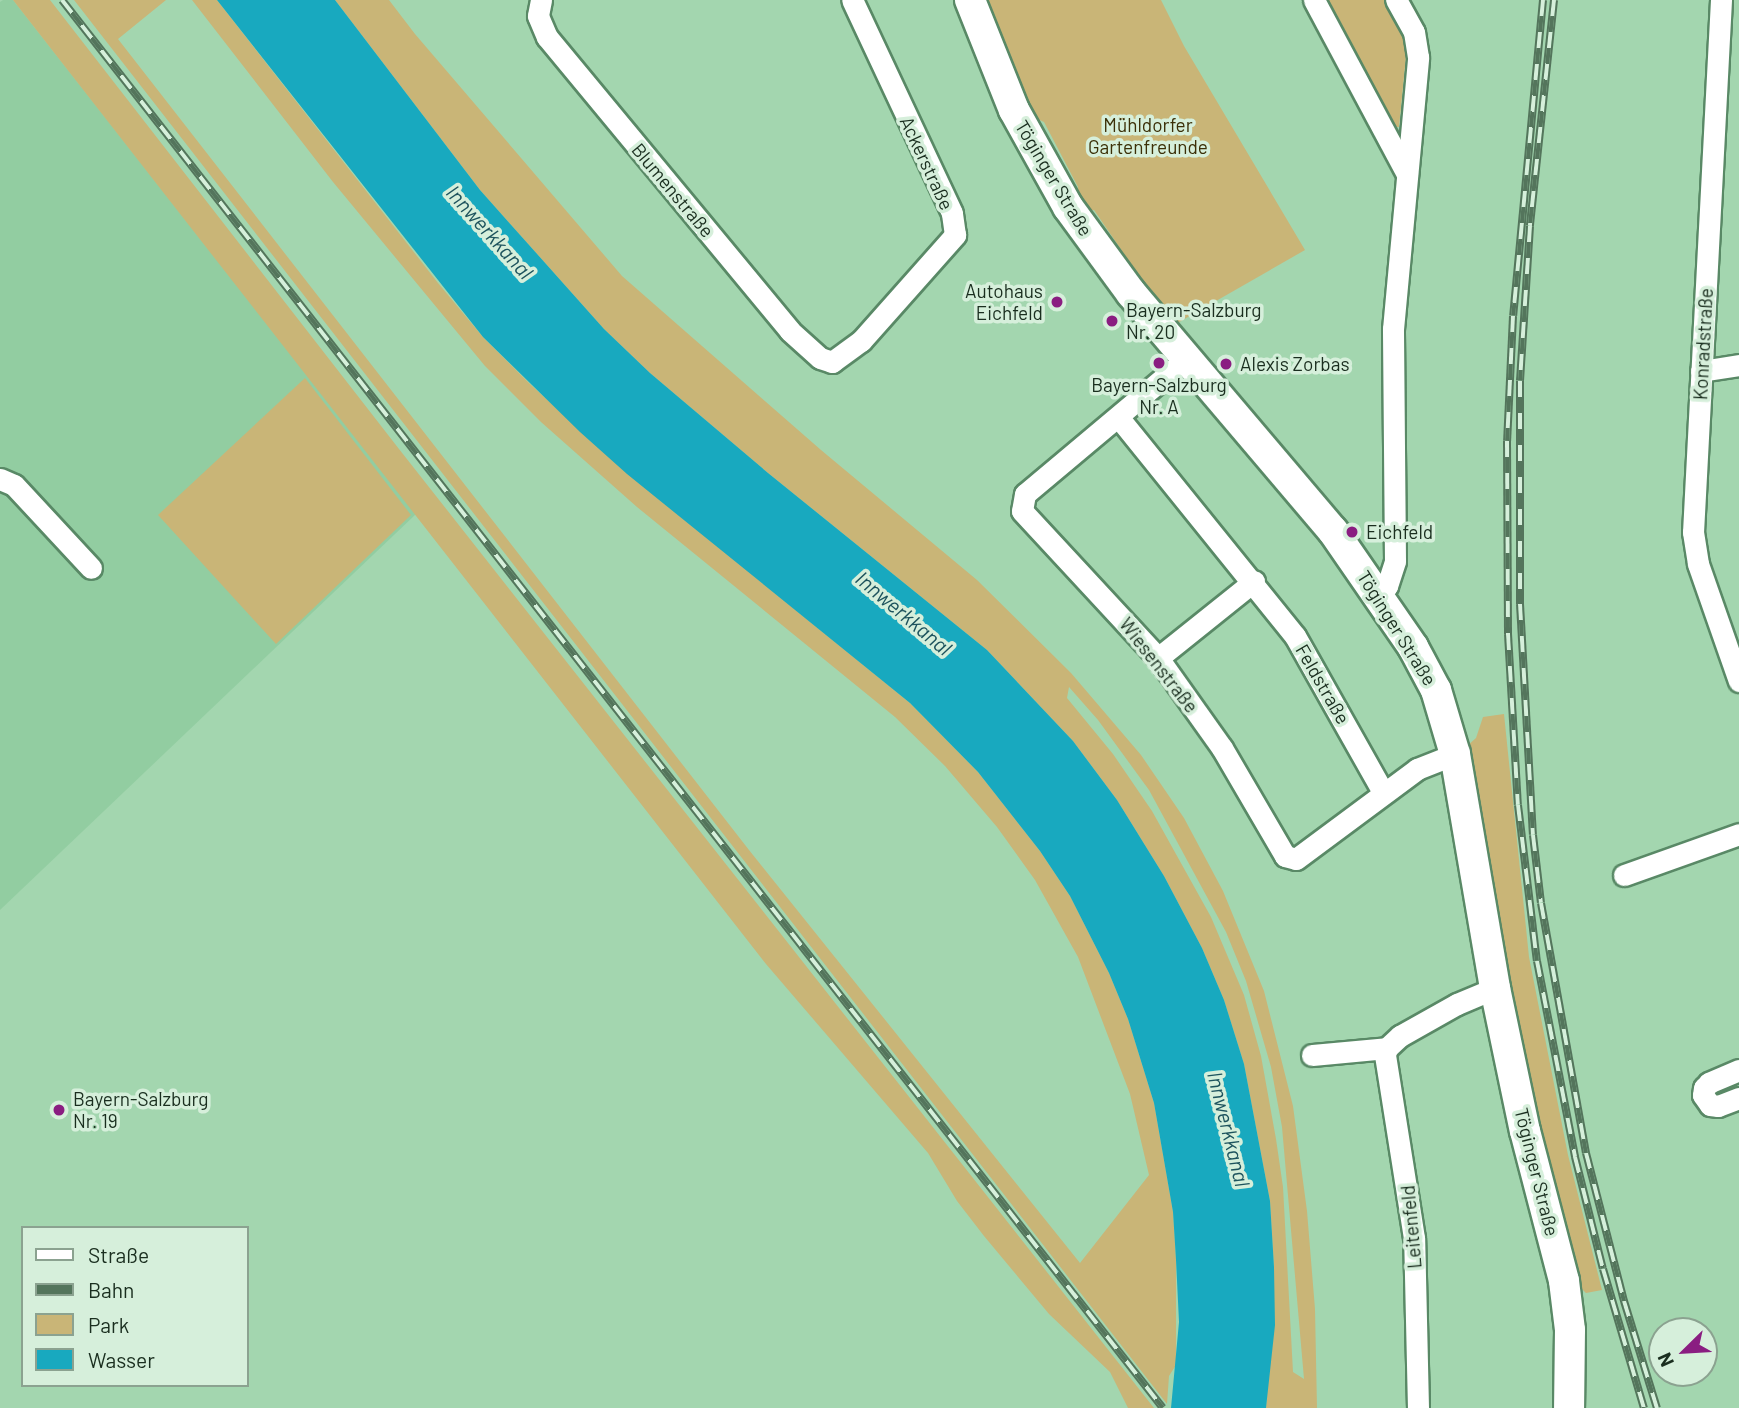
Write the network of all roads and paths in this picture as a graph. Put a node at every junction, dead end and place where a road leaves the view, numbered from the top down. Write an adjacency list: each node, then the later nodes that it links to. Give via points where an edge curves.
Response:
1 (852, 0): 9 (street, Ackerstraße, via 952,213 956,235 861,341 838,360)
2 (970, 0): 8 (street, Töginger Straße, via 1014,110 1049,178 1106,262)
3 (1314, 0): 7 (street)
4 (1396, 0): 7 (street, via 1417,44)
5 (1721, 0): 11 (street, Konradstraße)
6 (539, 4): 9 (street, Blumenstraße, via 538,16 547,37 790,331)
7 (1407, 174): 16 (street, via 1393,329 1395,561 1387,586)
8 (1186, 359): 12 (street, Wiesenstraße); 16 (street, Töginger Straße, via 1333,531)
9 (825, 362)
10 (1739, 365): 11 (street)
11 (1701, 371): 18 (street, Konradstraße, via 1694,543)
12 (1119, 418): 15 (street, Feldstraße); 17 (street, Wiesenstraße, via 1025,494 1023,511)
13 (0, 479): 14 (street, via 14,485)
14 (91, 568)
15 (1254, 581): 17 (street); 20 (street, Feldstraße, via 1315,667)
16 (1379, 594): 19 (street, Töginger Straße, via 1436,690)
17 (1158, 657): 20 (street, Wiesenstraße, via 1235,768 1285,856 1296,859)
18 (1739, 681)
19 (1455, 754): 20 (street, Wiesenstraße, via 1417,769); 23 (street, Töginger Straße)
20 (1383, 792)
21 (1739, 834): 22 (street)
22 (1624, 875)
23 (1495, 988): 24 (street, via 1457,1004); 29 (street, Töginger Straße, via 1564,1282 1570,1330)
24 (1387, 1048): 25 (street); 28 (street, Leitenfeld, via 1414,1238)
25 (1312, 1055)
26 (1739, 1070): 27 (street, via 1709,1083 1703,1095 1710,1105 1718,1106)
27 (1739, 1098)
28 (1418, 1408)
29 (1569, 1408)

